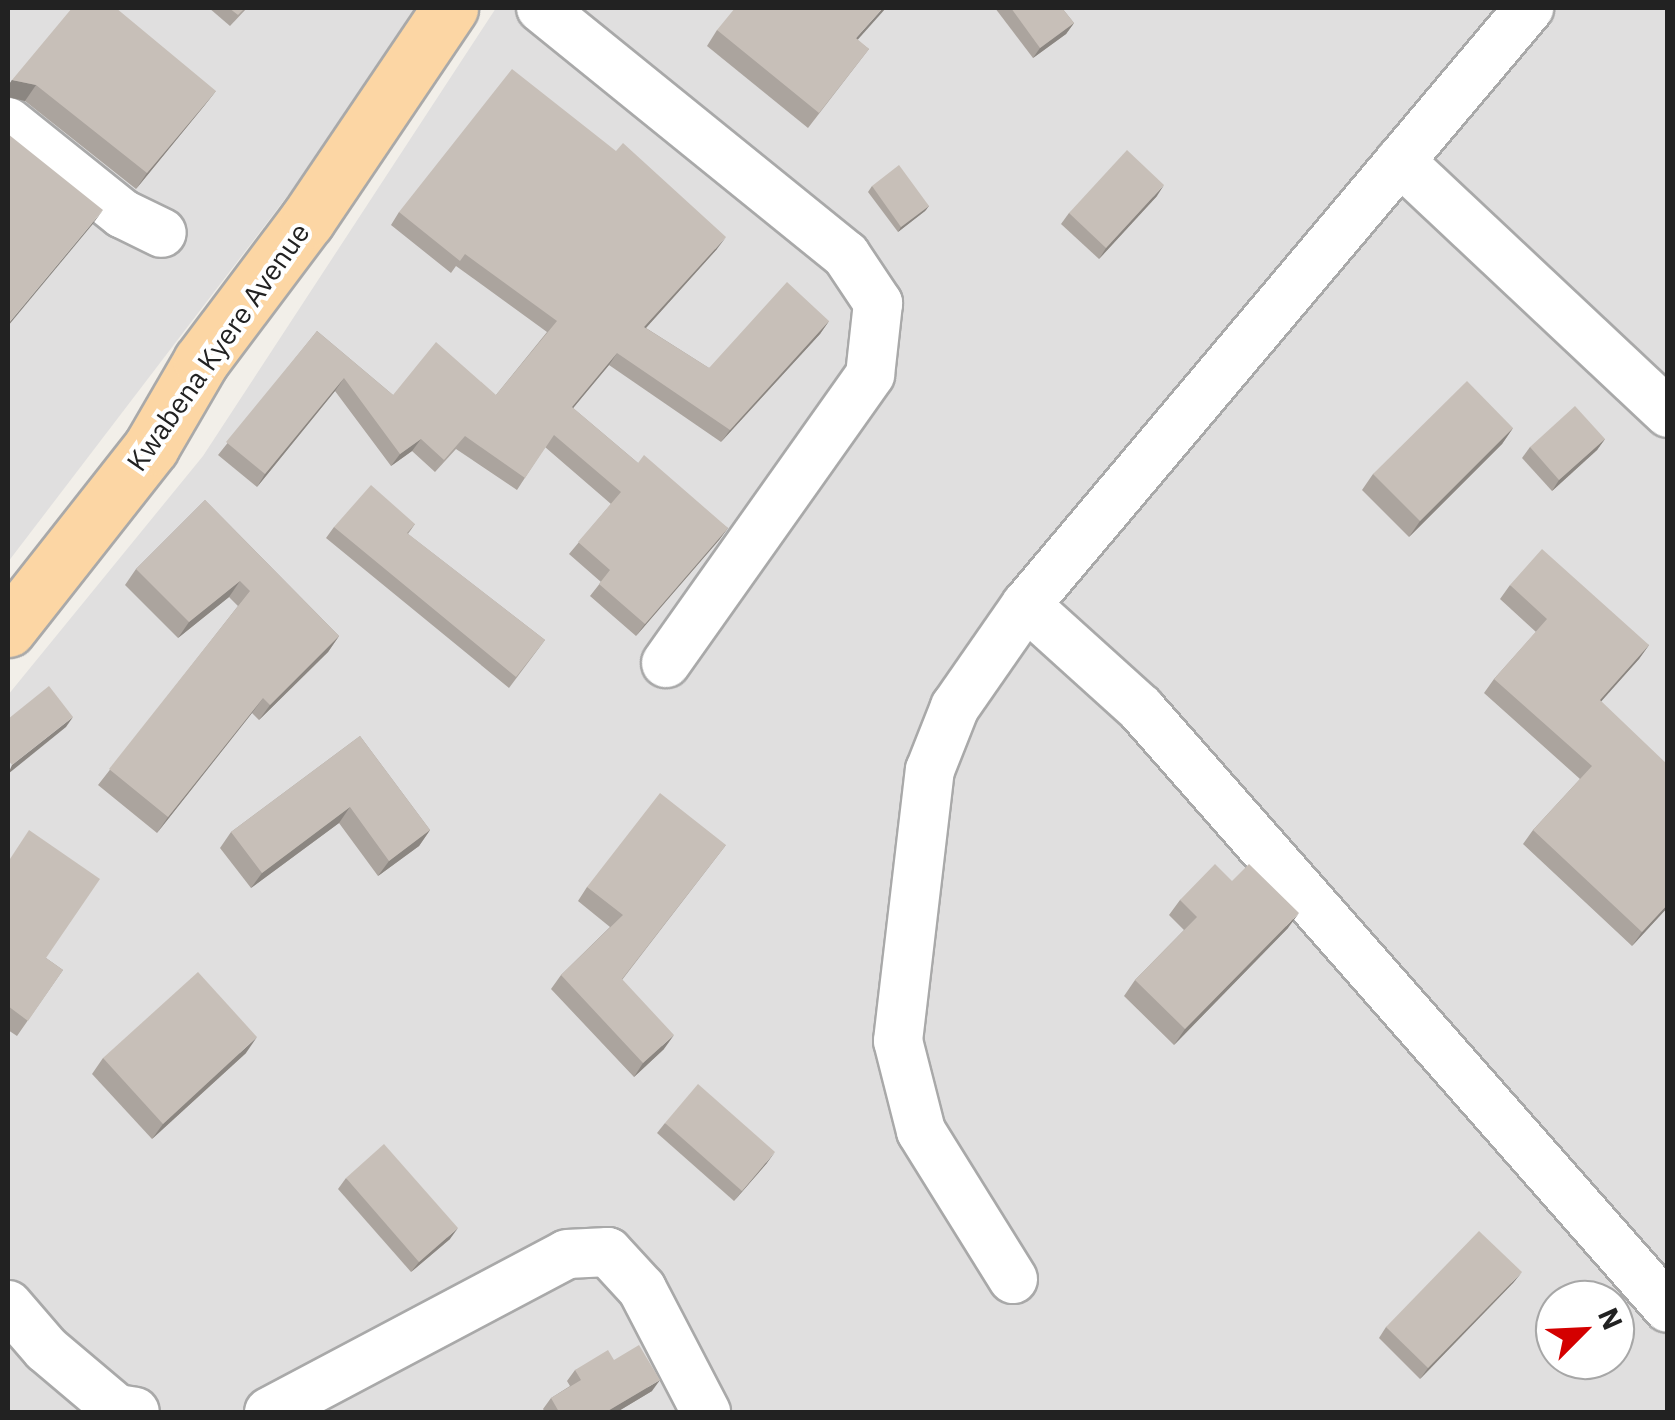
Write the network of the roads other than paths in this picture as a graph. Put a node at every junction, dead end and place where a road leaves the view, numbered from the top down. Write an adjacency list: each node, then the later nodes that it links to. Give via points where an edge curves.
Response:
1 (450, 8): 9 (main road, Kwabena Kyere Avenue, via 307,220 201,361 150,447)
2 (541, 8): 10 (street, via 846,255 878,303 870,375)
3 (1529, 8): 5 (street)
4 (8, 122): 6 (street, via 123,214)
5 (1400, 161): 7 (street); 8 (street)
6 (162, 233)
7 (1668, 413)
8 (1026, 605): 11 (street, via 954,707 930,770 898,1017 921,1132); 13 (street, via 1140,708)
9 (8, 629)
10 (666, 663)
11 (1013, 1279)
12 (8, 1305): 14 (street, via 46,1349 117,1409)
13 (1668, 1308)
14 (135, 1412)
15 (270, 1412): 16 (street, via 566,1254 608,1252 642,1289)
16 (706, 1412)

